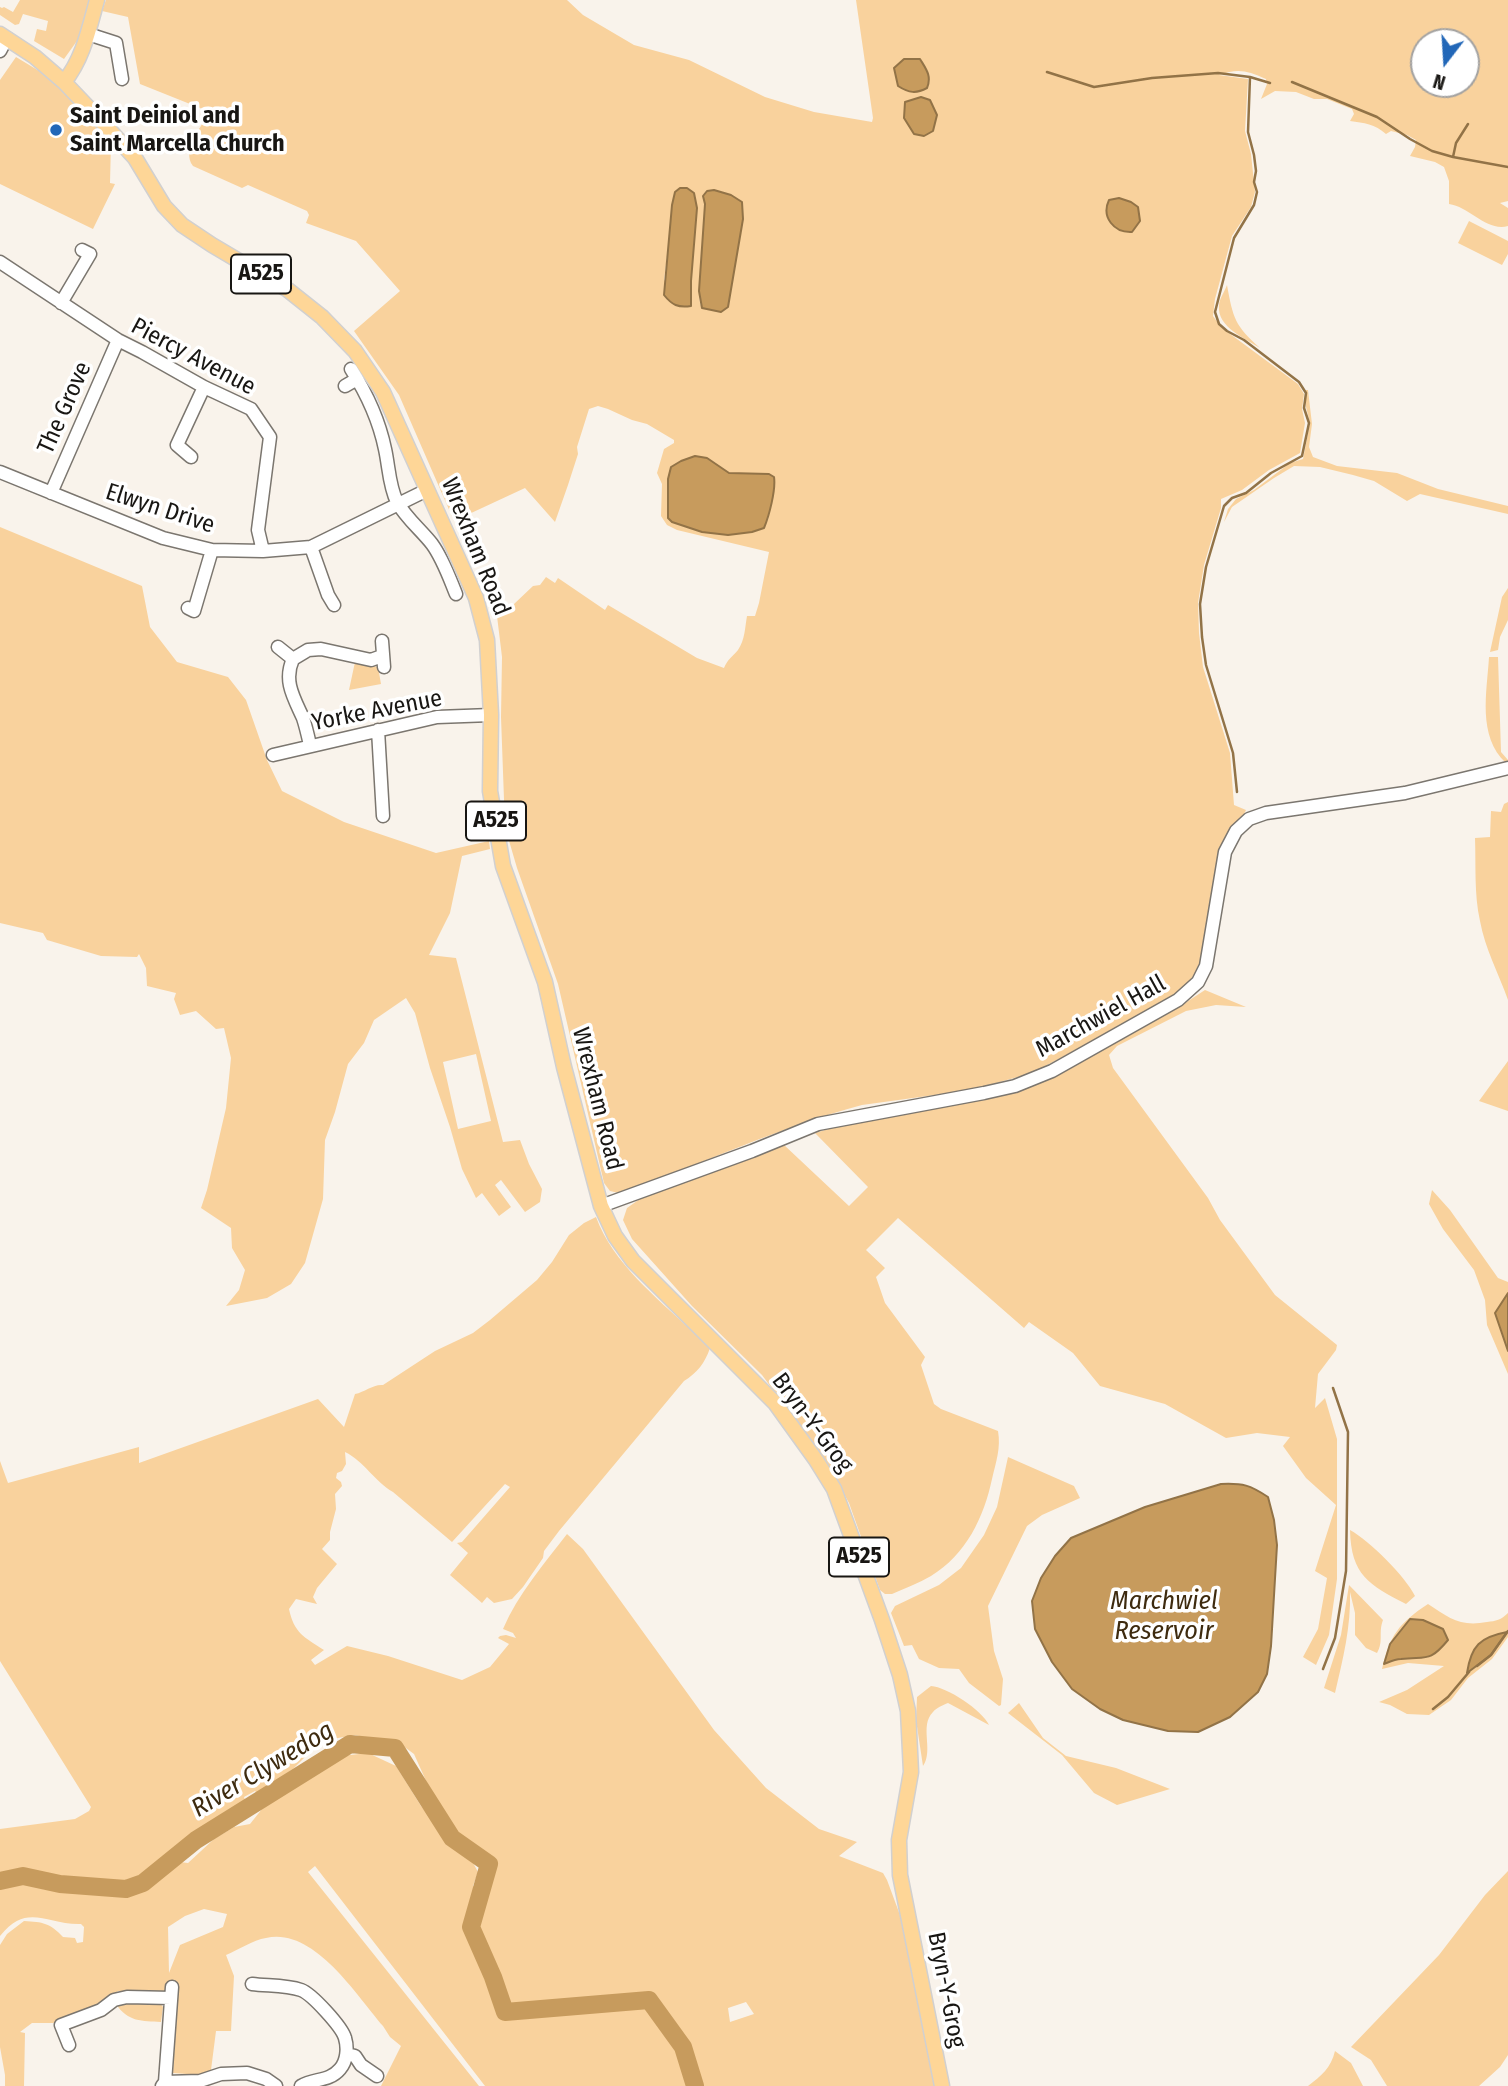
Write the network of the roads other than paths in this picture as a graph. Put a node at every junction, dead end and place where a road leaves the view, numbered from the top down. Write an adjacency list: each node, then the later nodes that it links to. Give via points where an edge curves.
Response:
1 (97, 0): 2 (main road)
2 (88, 34): 4 (street, via 119,41); 5 (main road, via 74,70)
3 (2, 41): 5 (main road, A525, via 35,57)
4 (122, 79)
5 (64, 82): 14 (main road, Wrexham Road / A525, via 135,158 181,225 288,290 355,351 383,392)
6 (82, 250): 8 (street, via 90,254)
7 (0, 262): 8 (street, Piercy Avenue)
8 (61, 303): 9 (street, Piercy Avenue)
9 (118, 341): 11 (street, Piercy Avenue); 15 (street, The Grove)
10 (345, 386): 16 (street, via 354,374 377,420)
11 (204, 387): 12 (street, via 172,443); 19 (street, Piercy Avenue, via 251,409 270,436 258,530)
12 (191, 457)
13 (0, 472): 15 (street, Elwyn Drive)
14 (427, 490): 16 (street, Elwyn Drive); 26 (main road, Wrexham Road / A525, via 476,598 487,640)
15 (51, 493): 18 (street, Elwyn Drive, via 163,538)
16 (398, 503): 17 (street, Elwyn Drive); 20 (street, via 433,545 443,578)
17 (311, 547): 19 (street, Elwyn Drive); 21 (street)
18 (212, 550): 19 (street, Elwyn Drive); 22 (street)
19 (263, 551)
20 (456, 593)
21 (327, 600)
22 (194, 610)
23 (382, 641): 25 (street, via 383,662 321,649)
24 (278, 647): 25 (street)
25 (293, 659): 28 (street, via 289,687)
26 (491, 716): 27 (street, Yorke Avenue, via 437,717); 32 (main road, Wrexham Road / A525, via 490,791 503,866 545,982)
27 (378, 730): 28 (street, Yorke Avenue); 31 (street, via 376,788)
28 (310, 745): 29 (street, Yorke Avenue)
29 (273, 755)
30 (1508, 768): 32 (street, Marchwiel Hall, via 1405,793 1249,819 1224,852 1206,966 1198,982 1178,1000 1052,1070 1015,1086 818,1124)
31 (383, 816)
32 (601, 1206): 41 (main road, Bryn-Y-Grog / A525, via 633,1261 775,1403 834,1489 882,1620 908,1711 911,1772 899,1840 900,1875)
33 (252, 1984): 35 (street, via 290,1982 303,1990 345,2036)
34 (69, 2045): 38 (street, via 61,2025 114,2000 171,1993)
35 (347, 2054): 36 (street); 40 (street, via 330,2078)
36 (377, 2076)
37 (221, 2080): 38 (street); 39 (street, via 247,2073)
38 (163, 2084)
39 (276, 2086)
40 (301, 2086)
41 (942, 2086)

